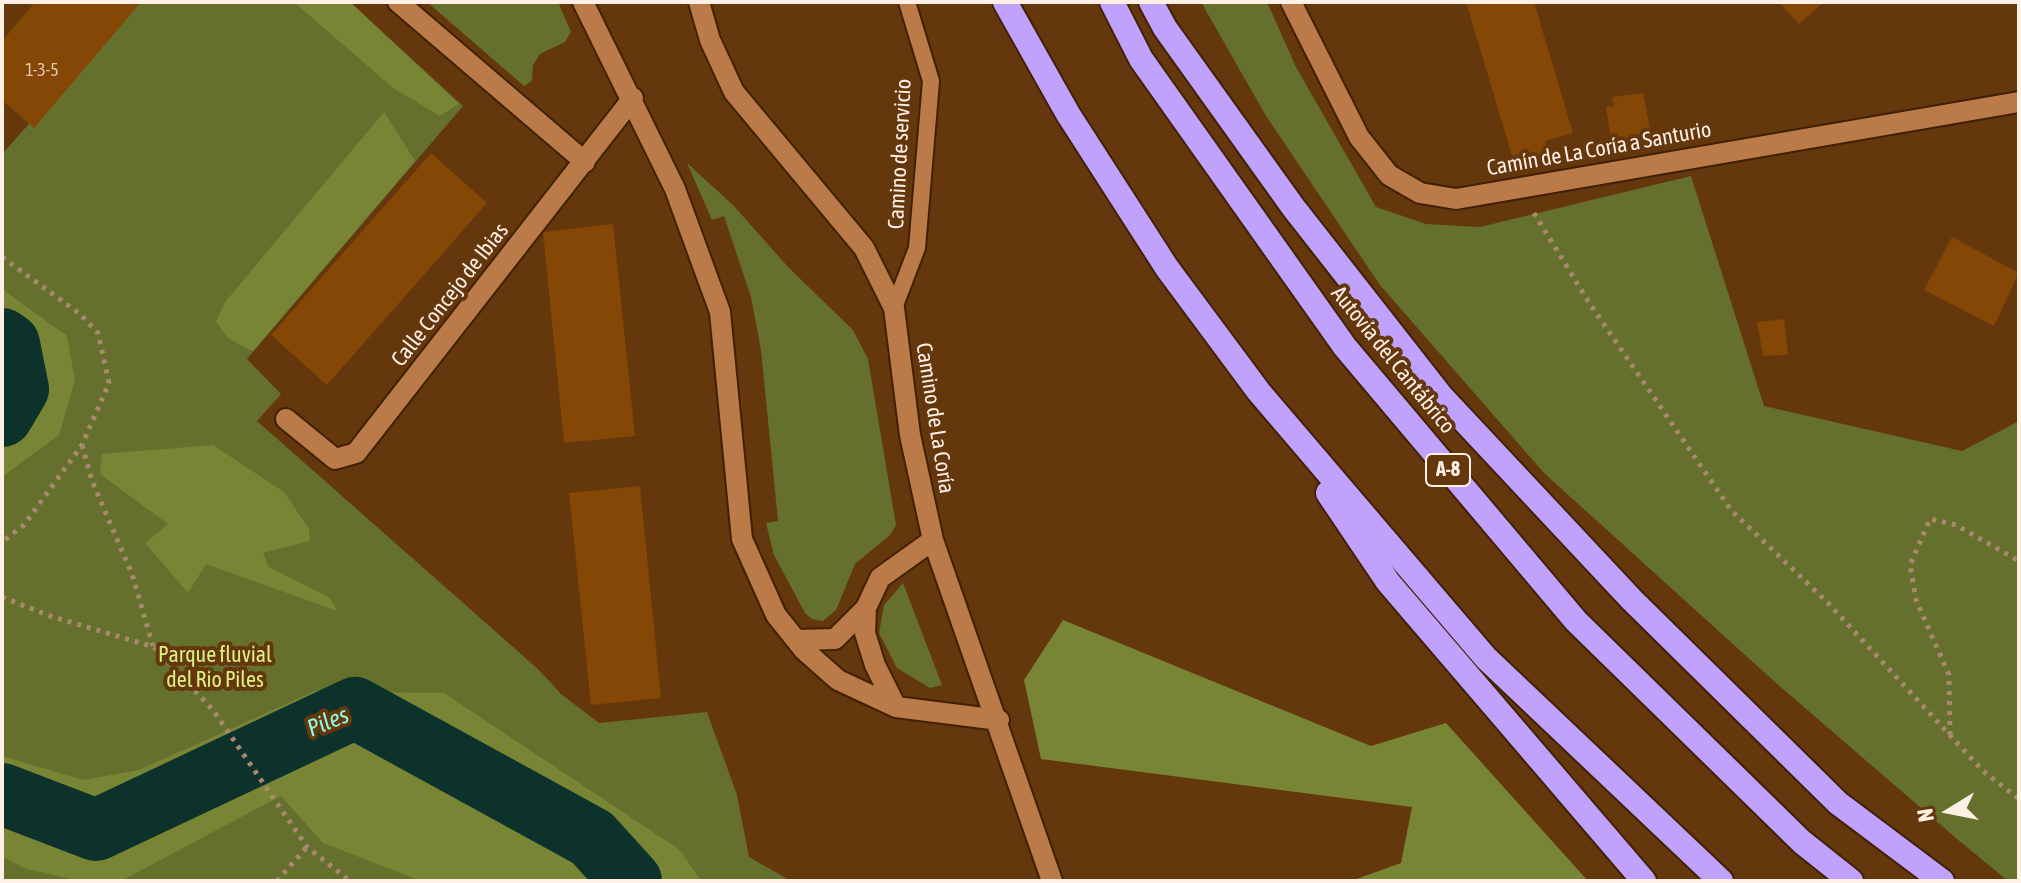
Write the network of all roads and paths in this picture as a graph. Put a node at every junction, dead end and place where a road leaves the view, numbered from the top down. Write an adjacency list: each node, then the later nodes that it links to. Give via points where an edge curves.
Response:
1 (398, 2): 11 (street)
2 (583, 2): 9 (street)
3 (699, 2): 14 (street, Camino de La Coría, via 734,92 864,248)
4 (907, 2): 14 (lane, Camino de servicio, via 931,81 917,248)
5 (1005, 2): 15 (highway, via 1068,114 1159,255)
6 (1112, 2): 35 (highway, Autovía del Cantábrico / A-8, via 1141,59 1345,347 1576,621 1802,842)
7 (1151, 2): 36 (highway, via 1293,207 1441,396 1632,600 1838,803)
8 (1291, 2): 12 (street, Camín de La Coría a Santurio, via 1359,137 1389,175 1420,193 1456,199)
9 (633, 98): 11 (street, Calle Concejo de Ibias); 23 (street, via 675,189 720,312 742,539 776,615)
10 (2019, 102): 12 (street, Camín de La Coría a Santurio)
11 (585, 162): 16 (street, Calle Concejo de Ibias, via 356,453 335,459)
12 (1520, 188): 27 (path, via 1588,301 1731,510 1828,603)
13 (2, 257): 17 (path, via 98,333 109,383)
14 (894, 308): 18 (street, Camino de La Coría, via 910,435)
15 (1259, 392): 33 (highway, via 1388,582); 34 (highway, via 1486,658)
16 (286, 419)
17 (82, 445): 19 (path, via 24,525); 24 (path)
18 (933, 540): 22 (street, via 880,578); 26 (street, Camino de La Coría)
19 (2, 542)
20 (2019, 561): 27 (path, via 1956,525 1930,519 1910,565 1916,600 1949,675)
21 (2, 597): 24 (path)
22 (866, 608): 23 (street, via 835,639); 25 (street, via 868,644)
23 (796, 640): 25 (street, via 838,680)
24 (154, 647): 29 (path, via 213,710)
25 (896, 707): 26 (street)
26 (999, 720): 32 (street, Camino de La Coría)
27 (1950, 735): 28 (path)
28 (2019, 799)
29 (307, 847): 30 (path); 31 (path)
30 (277, 881)
31 (350, 881)
32 (1052, 881)
33 (1644, 881)
34 (1721, 881)
35 (1851, 881)
36 (1942, 881)

